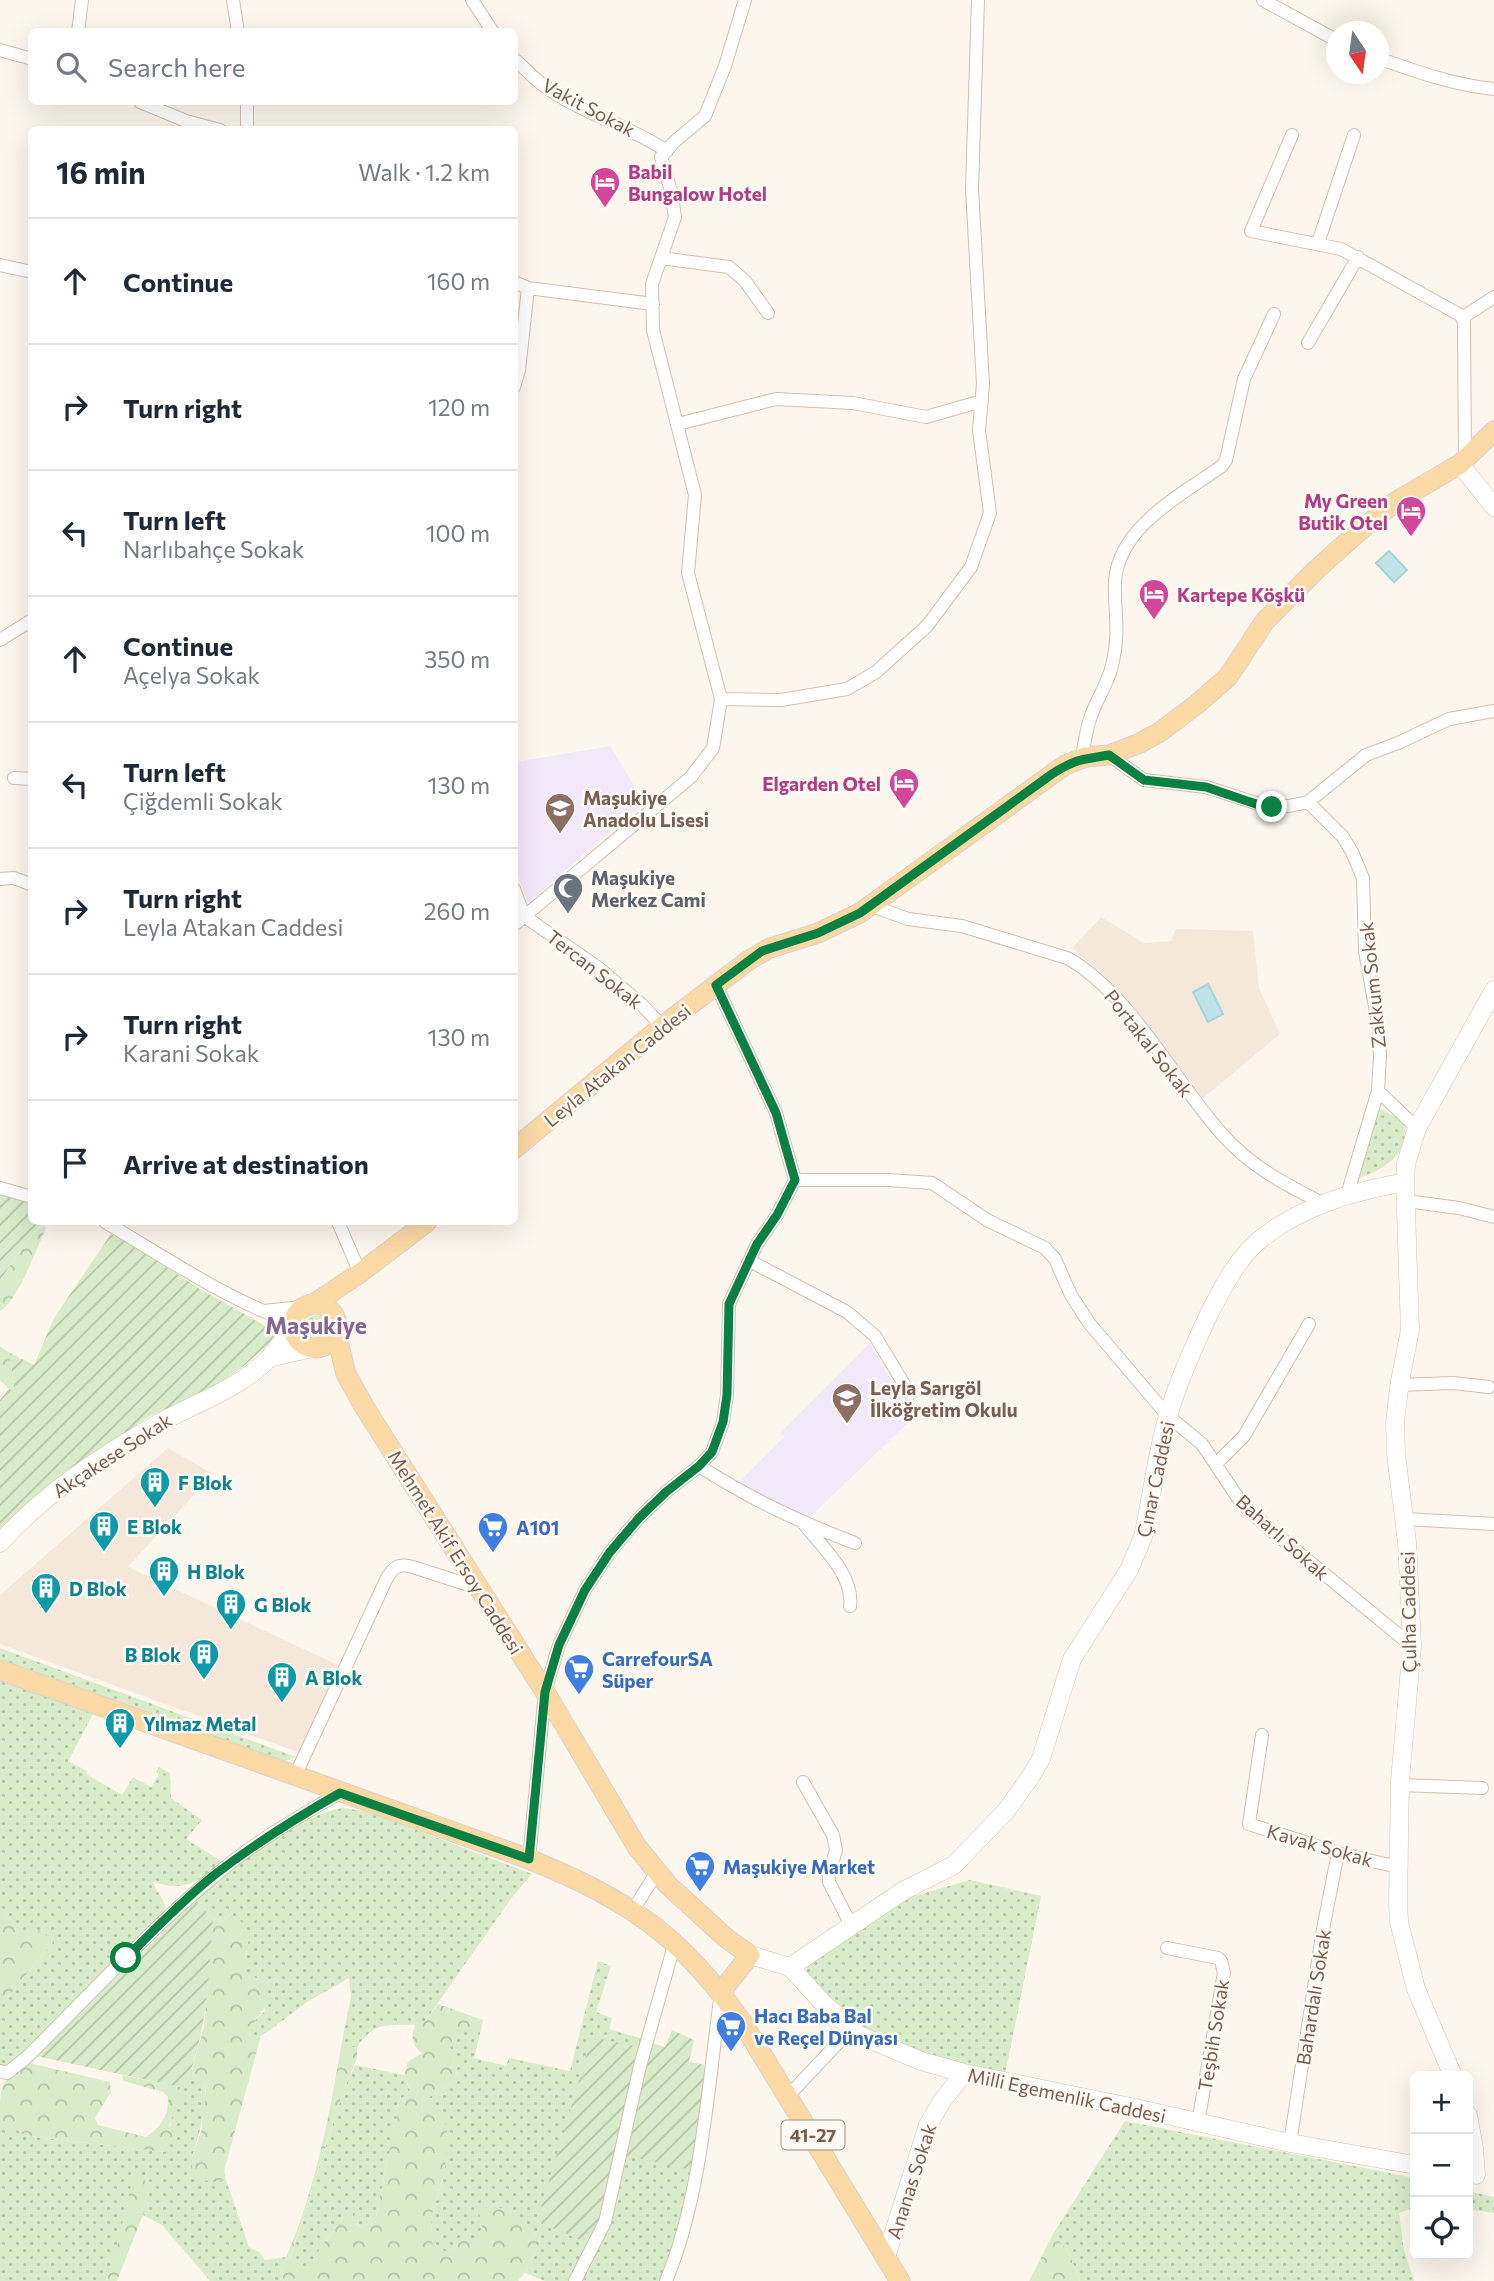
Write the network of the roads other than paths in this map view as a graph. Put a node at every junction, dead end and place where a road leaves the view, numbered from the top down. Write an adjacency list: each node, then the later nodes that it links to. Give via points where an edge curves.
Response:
1 (82, 0): 7 (street)
2 (233, 0): 8 (street)
3 (472, 0): 9 (street)
4 (745, 0): 22 (street, via 705,116)
5 (978, 0): 37 (street, via 972,189)
6 (1263, 0): 10 (street)
7 (78, 28)
8 (237, 28)
9 (490, 28)
10 (1326, 35)
11 (0, 50): 12 (street)
12 (28, 58)
13 (1389, 62): 15 (street, via 1450,82)
14 (518, 63): 22 (street, Vakit Sokak, via 546,88)
15 (1494, 89)
16 (147, 105): 18 (street)
17 (247, 105): 19 (street)
18 (205, 126)
19 (247, 126)
20 (1292, 135): 23 (street, via 1251,231)
21 (1354, 135): 23 (street)
22 (667, 150): 25 (street, via 662,157 675,217)
23 (1318, 243): 24 (street)
24 (1358, 257): 34 (street); 35 (street)
25 (661, 258): 31 (street, via 652,284); 32 (street, via 729,267)
26 (0, 265): 27 (street)
27 (28, 271)
28 (518, 284): 29 (street)
29 (528, 288): 31 (street); 36 (street)
30 (1494, 297): 34 (street)
31 (653, 304): 38 (street, via 653,330)
32 (768, 313)
33 (1274, 314): 47 (street, via 1244,379 1226,460 1161,507 1139,528 1122,556 1115,583 1118,633 1113,666 1090,718)
34 (1462, 318): 40 (street)
35 (1308, 344)
36 (518, 373)
37 (982, 401): 38 (street, via 926,417 853,403 776,399); 44 (street, via 979,430 990,513 971,567 928,626 876,672 847,689 781,700)
38 (678, 424): 44 (street, via 695,495 688,573)
39 (1494, 431): 40 (main road, Leyla Atakan Caddesi)
40 (1462, 462): 41 (street); 46 (main road, Leyla Atakan Caddesi, via 1395,502 1317,569 1265,621 1215,690 1160,732)
41 (1494, 507)
42 (28, 622): 43 (street)
43 (0, 640)
44 (721, 699): 54 (street, via 713,748 691,777)
45 (1494, 711): 50 (street, via 1449,719 1366,755)
46 (1109, 755): 47 (main road, Leyla Atakan Caddesi); 50 (street, via 1144,780 1206,787 1265,806)
47 (1082, 758): 53 (main road, Leyla Atakan Caddesi, via 1052,774)
48 (14, 778): 49 (street)
49 (28, 779)
50 (1308, 802): 58 (street, Zakkum Sokak, via 1343,837 1363,878 1365,951 1380,1042)
51 (0, 878): 52 (street)
52 (28, 883)
53 (872, 906): 55 (main road, Leyla Atakan Caddesi, via 818,933 762,951); 67 (street, Portakal Sokak, via 908,919 962,926 1081,966 1136,1022 1238,1150 1259,1169)
54 (519, 921): 57 (street, Tercan Sokak, via 600,969)
55 (716, 985): 57 (main road, Leyla Atakan Caddesi); 61 (street, via 776,1113)
56 (1494, 990): 59 (street)
57 (663, 1026): 60 (main road, Leyla Atakan Caddesi)
58 (1378, 1091): 59 (street); 64 (street, Zakkum Sokak)
59 (1417, 1128): 62 (street)
60 (518, 1146)
61 (795, 1180): 72 (street); 84 (street, Baharlı Sokak, via 932,1183 987,1220 1045,1248 1083,1315)
62 (1405, 1182): 64 (street, Çınar Caddesi); 66 (street, Çulha Caddesi)
63 (0, 1188): 65 (street)
64 (1347, 1195): 67 (street, Çınar Caddesi)
65 (28, 1196)
66 (1406, 1201): 68 (street); 81 (street, Çulha Caddesi, via 1411,1315)
67 (1322, 1203): 84 (street, Çınar Caddesi, via 1275,1229 1234,1270 1201,1331)
68 (1494, 1217)
69 (110, 1225): 74 (street, via 216,1290)
70 (339, 1225): 73 (street)
71 (423, 1225): 73 (main road)
72 (750, 1261): 83 (street, via 847,1312 869,1329); 86 (street, via 729,1304 723,1422 712,1452)
73 (360, 1273): 75 (main road); 76 (main road, via 341,1297)
74 (260, 1311): 75 (street); 75 (street)
75 (301, 1315): 76 (main road, via 324,1305); 78 (main road, via 299,1341); 79 (street)
76 (335, 1324): 78 (main road, via 333,1339); 80 (main road)
77 (1309, 1324): 85 (street, via 1244,1436)
78 (316, 1348): 79 (street); 80 (main road)
79 (269, 1358): 90 (street, Akçakese Sokak, via 223,1391 160,1422 101,1459 36,1506)
80 (346, 1374): 92 (main road, Mehmet Akif Ersoy Caddesi)
81 (1399, 1385): 82 (street); 87 (street, Çulha Caddesi, via 1395,1437)
82 (1489, 1387)
83 (910, 1394)
84 (1168, 1416): 85 (street, Baharlı Sokak, via 1195,1437); 108 (street, Çınar Caddesi, via 1138,1551 1072,1659 1047,1745 1031,1776 1006,1811 954,1865)
85 (1216, 1464): 94 (street, Baharlı Sokak, via 1252,1514)
86 (699, 1466): 88 (street); 96 (street, via 639,1518 598,1570 570,1617)
87 (1405, 1520): 89 (street); 94 (street, Çulha Caddesi)
88 (803, 1524): 91 (street); 93 (street, via 848,1583)
89 (1494, 1524)
90 (0, 1543)
91 (855, 1543)
92 (478, 1588): 96 (main road, Mehmet Akif Ersoy Caddesi); 98 (street, via 396,1566)
93 (850, 1606)
94 (1412, 1646): 100 (street, Çulha Caddesi)
95 (0, 1670): 98 (main road, 41-27)
96 (545, 1692): 104 (street); 106 (main road, Mehmet Akif Ersoy Caddesi, via 617,1816)
97 (1262, 1735): 103 (street, Kavak Sokak, via 1249,1824)
98 (295, 1776): 102 (main road, 41-27)
99 (803, 1782): 108 (street, via 833,1835 836,1850 829,1882)
100 (1400, 1785): 101 (street); 105 (street, Çulha Caddesi)
101 (1482, 1788)
102 (340, 1793): 104 (main road, 41-27); 115 (street, via 213,1877 26,2058 7,2073)
103 (1338, 1853): 105 (street, Kavak Sokak); 121 (street, Bahardalı Sokak)
104 (529, 1859): 107 (main road, 41-27)
105 (1398, 1867): 116 (street, Çulha Caddesi, via 1399,1922 1416,1989)
106 (657, 1872): 107 (street); 111 (main road, Mehmet Akif Ersoy Caddesi)
107 (634, 1910): 109 (main road, 41-27)
108 (851, 1925): 112 (street, Çınar Caddesi)
109 (675, 1942): 113 (main road, 41-27); 127 (street, via 640,2066 606,2222)
110 (1167, 1948): 119 (street, Teşbih Sokak, via 1217,1958 1223,1966)
111 (750, 1955): 112 (street, Milli Egemenlik Caddesi); 113 (main road)
112 (790, 1967): 114 (street, Milli Egemenlik Caddesi)
113 (721, 1992): 118 (main road, 41-27); 128 (street, via 693,2188)
114 (851, 2029): 117 (street, Milli Egemenlik Caddesi, via 892,2051); 118 (street)
115 (0, 2071)
116 (1451, 2071)
117 (964, 2073): 119 (street, Milli Egemenlik Caddesi); 126 (street, Ananas Sokak, via 928,2125)
118 (789, 2095): 126 (main road, 41-27)
119 (1198, 2123): 121 (street, Milli Egemenlik Caddesi)
120 (1473, 2142): 122 (street)
121 (1290, 2143): 123 (street, Milli Egemenlik Caddesi)
122 (1473, 2162)
123 (1410, 2164)
124 (1473, 2175): 125 (street)
125 (1494, 2180)
126 (886, 2257): 129 (main road, 41-27)
127 (575, 2281)
128 (666, 2281)
129 (900, 2281)

